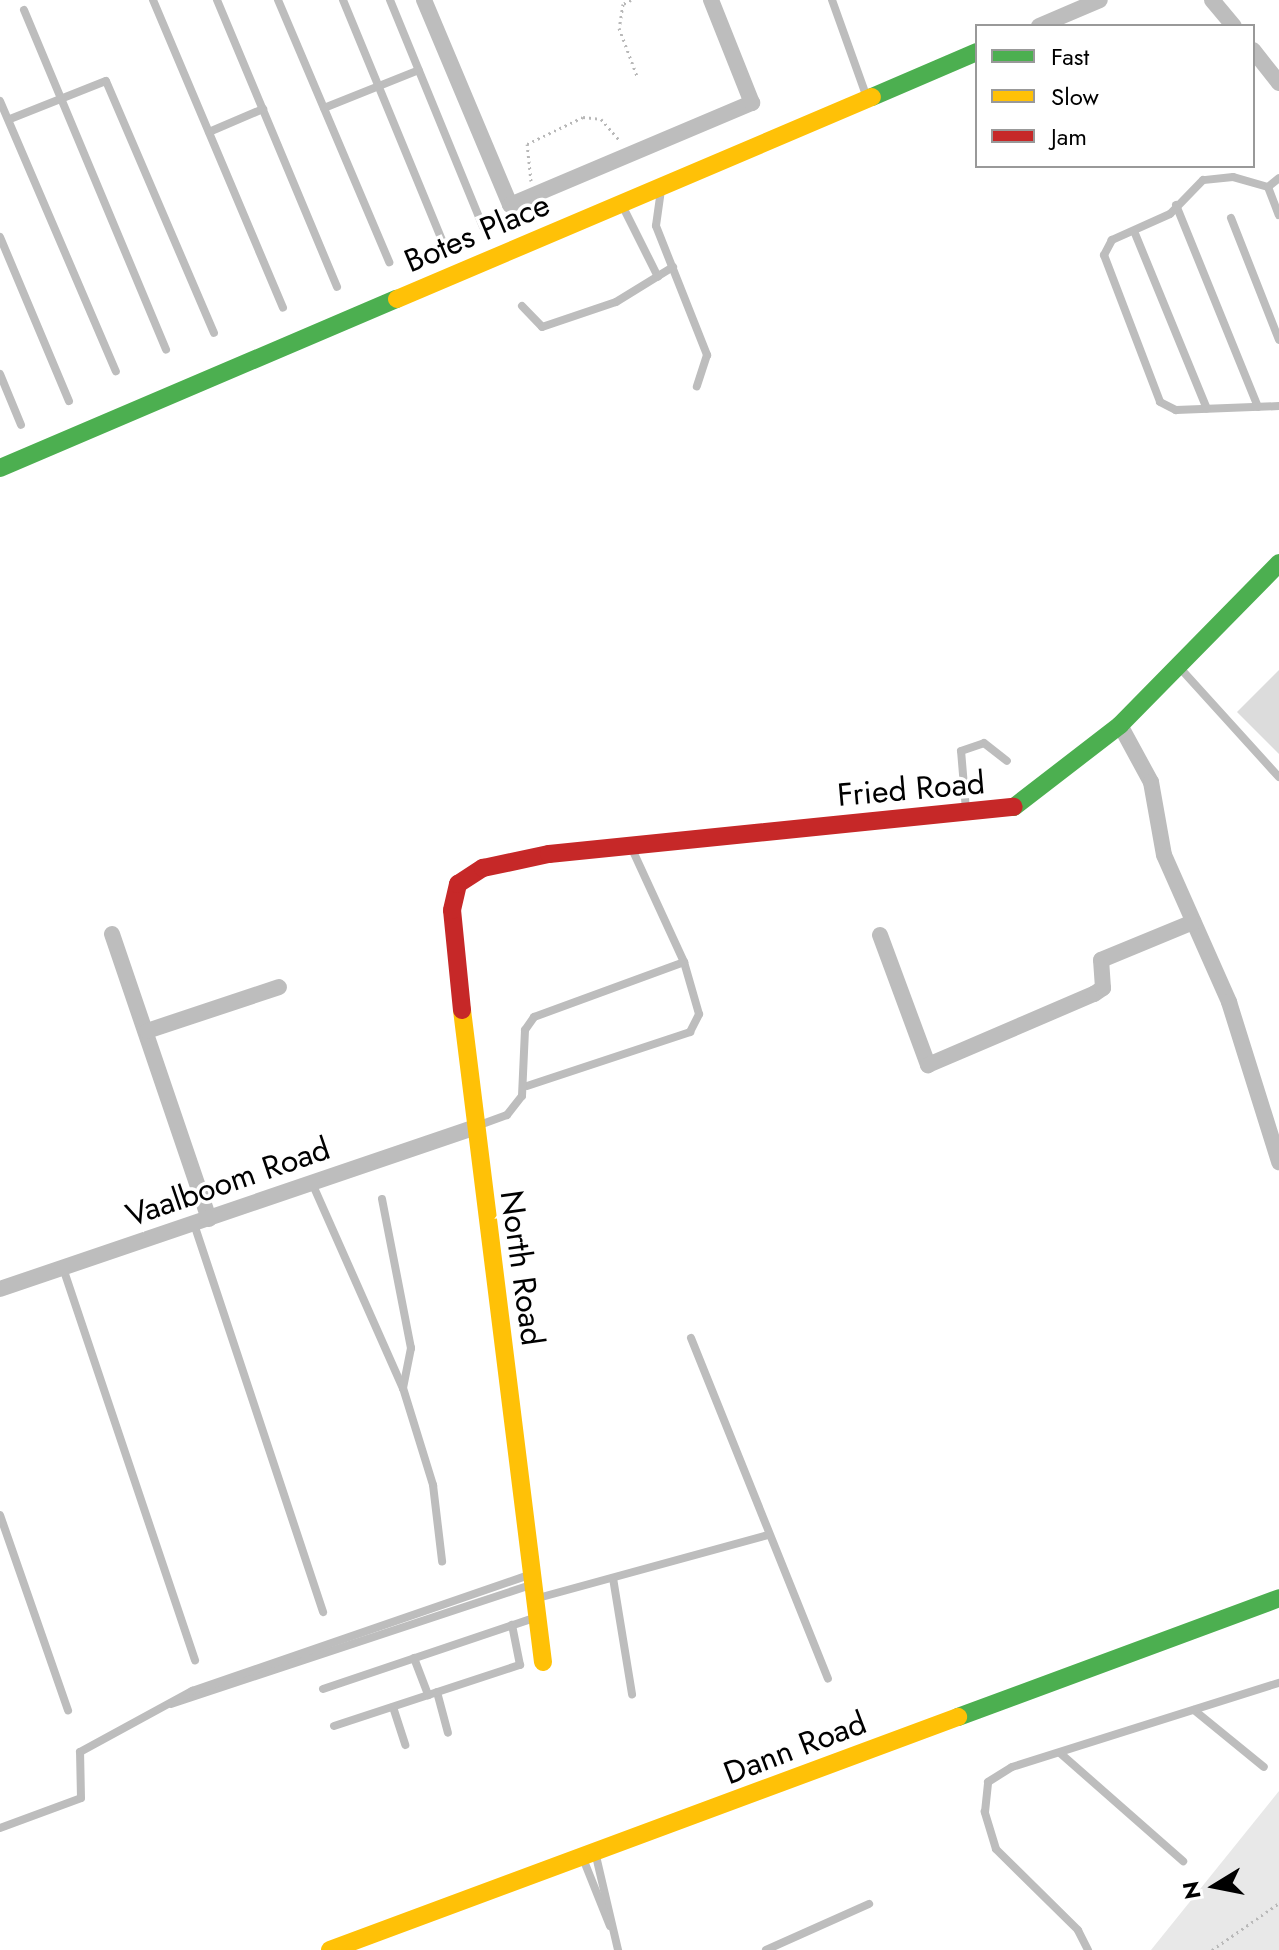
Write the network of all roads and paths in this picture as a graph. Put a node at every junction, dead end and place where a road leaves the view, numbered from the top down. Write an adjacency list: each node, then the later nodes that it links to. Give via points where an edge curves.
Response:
1 (153, 0): 27 (lane)
2 (217, 0): 25 (lane)
3 (278, 0): 24 (lane)
4 (343, 0): 20 (lane)
5 (390, 0): 17 (lane)
6 (424, 0): 32 (street, via 510,205)
7 (631, 0): 18 (path, via 623,4 619,28)
8 (711, 0): 28 (street, via 752,103)
9 (832, 0): 22 (lane)
10 (1100, 0): 13 (street)
11 (1212, 0): 14 (street)
12 (24, 10): 21 (lane)
13 (1044, 24)
14 (1232, 24)
15 (975, 53): 22 (street, Botes Place)
16 (1255, 53): 19 (street)
17 (419, 70): 20 (lane); 37 (lane)
18 (637, 76)
19 (1279, 83)
20 (378, 85): 24 (lane); 40 (lane)
21 (61, 97): 26 (lane); 47 (lane, via 106,81); 49 (lane)
22 (867, 99): 30 (street, Botes Place)
23 (0, 101): 26 (lane)
24 (324, 108): 41 (lane)
25 (263, 109): 27 (lane); 44 (lane)
26 (10, 119): 50 (lane)
27 (209, 132): 46 (lane)
28 (628, 155): 32 (street); 32 (path, via 601,119 583,117 527,144)
29 (1279, 178): 31 (lane)
30 (663, 186): 33 (street, Botes Place); 42 (lane, via 654,210)
31 (1268, 187): 34 (lane, via 1217,177 1192,185); 35 (lane)
32 (535, 194)
33 (619, 205): 43 (lane, via 635,219); 58 (street, Botes Place)
34 (1176, 205): 38 (lane); 55 (lane)
35 (1279, 215)
36 (1231, 218): 48 (lane)
37 (483, 227)
38 (1134, 231): 56 (lane); 56 (lane, via 1112,240 1104,255 1160,402)
39 (0, 237): 53 (lane)
40 (442, 240)
41 (389, 262)
42 (673, 267): 43 (lane); 52 (lane, via 707,355)
43 (658, 277): 45 (lane, via 616,302 542,327)
44 (337, 287)
45 (522, 306)
46 (283, 308)
47 (214, 333)
48 (1279, 340)
49 (166, 349)
50 (116, 371)
51 (0, 374): 57 (lane)
52 (697, 386)
53 (69, 401)
54 (1279, 406): 55 (lane)
55 (1258, 407): 56 (lane)
56 (1207, 409)
57 (21, 425)
58 (0, 468)
59 (1279, 563): 60 (street, Fried Road)
60 (1176, 664): 61 (street, Fried Road); 63 (lane)
61 (1120, 725): 64 (street, Fried Road, via 1043,792 1015,807); 67 (street, via 1151,782 1164,855)
62 (1007, 761): 64 (lane, via 984,743 961,751)
63 (1279, 777)
64 (966, 815): 65 (street, Fried Road)
65 (631, 846): 66 (street, Fried Road, via 501,863); 70 (lane)
66 (458, 884): 74 (street, North Road, via 452,910)
67 (1193, 922): 69 (street, via 1101,960 1103,988 1094,994 928,1065); 75 (street, via 1229,1002)
68 (112, 934): 72 (street)
69 (880, 935)
70 (684, 962): 73 (lane, via 534,1017 525,1030); 73 (lane, via 699,1014 690,1032)
71 (279, 987): 72 (street)
72 (147, 1031): 78 (street)
73 (527, 1086): 74 (lane, via 507,1115)
74 (473, 1128): 76 (street, Vaalboom Road); 87 (street, North Road)
75 (1279, 1162)
76 (312, 1183): 78 (street, Vaalboom Road); 82 (lane)
77 (382, 1199): 82 (lane, via 411,1348)
78 (202, 1222): 79 (street, Vaalboom Road); 89 (lane)
79 (63, 1267): 80 (street, Vaalboom Road); 92 (lane)
80 (1, 1285)
81 (691, 1338): 84 (lane)
82 (403, 1388): 85 (lane, via 433,1485)
83 (0, 1515): 100 (lane)
84 (768, 1535): 86 (lane); 94 (lane)
85 (442, 1561)
86 (613, 1578): 87 (lane); 98 (lane)
87 (535, 1593): 90 (lane); 93 (street, North Road); 107 (lane, via 170,1705 80,1752 81,1798)
88 (1279, 1598): 108 (street, Dann Road)
89 (323, 1612)
90 (512, 1625): 91 (lane); 97 (lane, via 520,1665)
91 (414, 1658): 96 (lane); 97 (lane)
92 (195, 1660)
93 (543, 1662)
94 (828, 1679)
95 (1279, 1683): 101 (lane)
96 (323, 1689)
97 (432, 1694): 99 (lane); 103 (lane)
98 (632, 1694)
99 (393, 1707): 102 (lane); 104 (lane)
100 (68, 1710)
101 (1194, 1710): 105 (lane); 106 (lane)
102 (334, 1726)
103 (448, 1733)
104 (405, 1745)
105 (1060, 1753): 109 (lane); 118 (lane, via 1000,1771 983,1795 985,1812 1006,1863 1078,1930)
106 (1264, 1767)
107 (0, 1828)
108 (590, 1858): 110 (lane); 111 (lane); 115 (street, Dann Road)
109 (1183, 1861)
110 (604, 1887): 111 (lane); 114 (lane)
111 (595, 1891): 114 (lane)
112 (1279, 1903): 119 (path)
113 (869, 1904): 117 (lane)
114 (612, 1930): 116 (lane)
115 (330, 1950)
116 (618, 1950)
117 (766, 1950)
118 (1088, 1950)
119 (1212, 1950)

